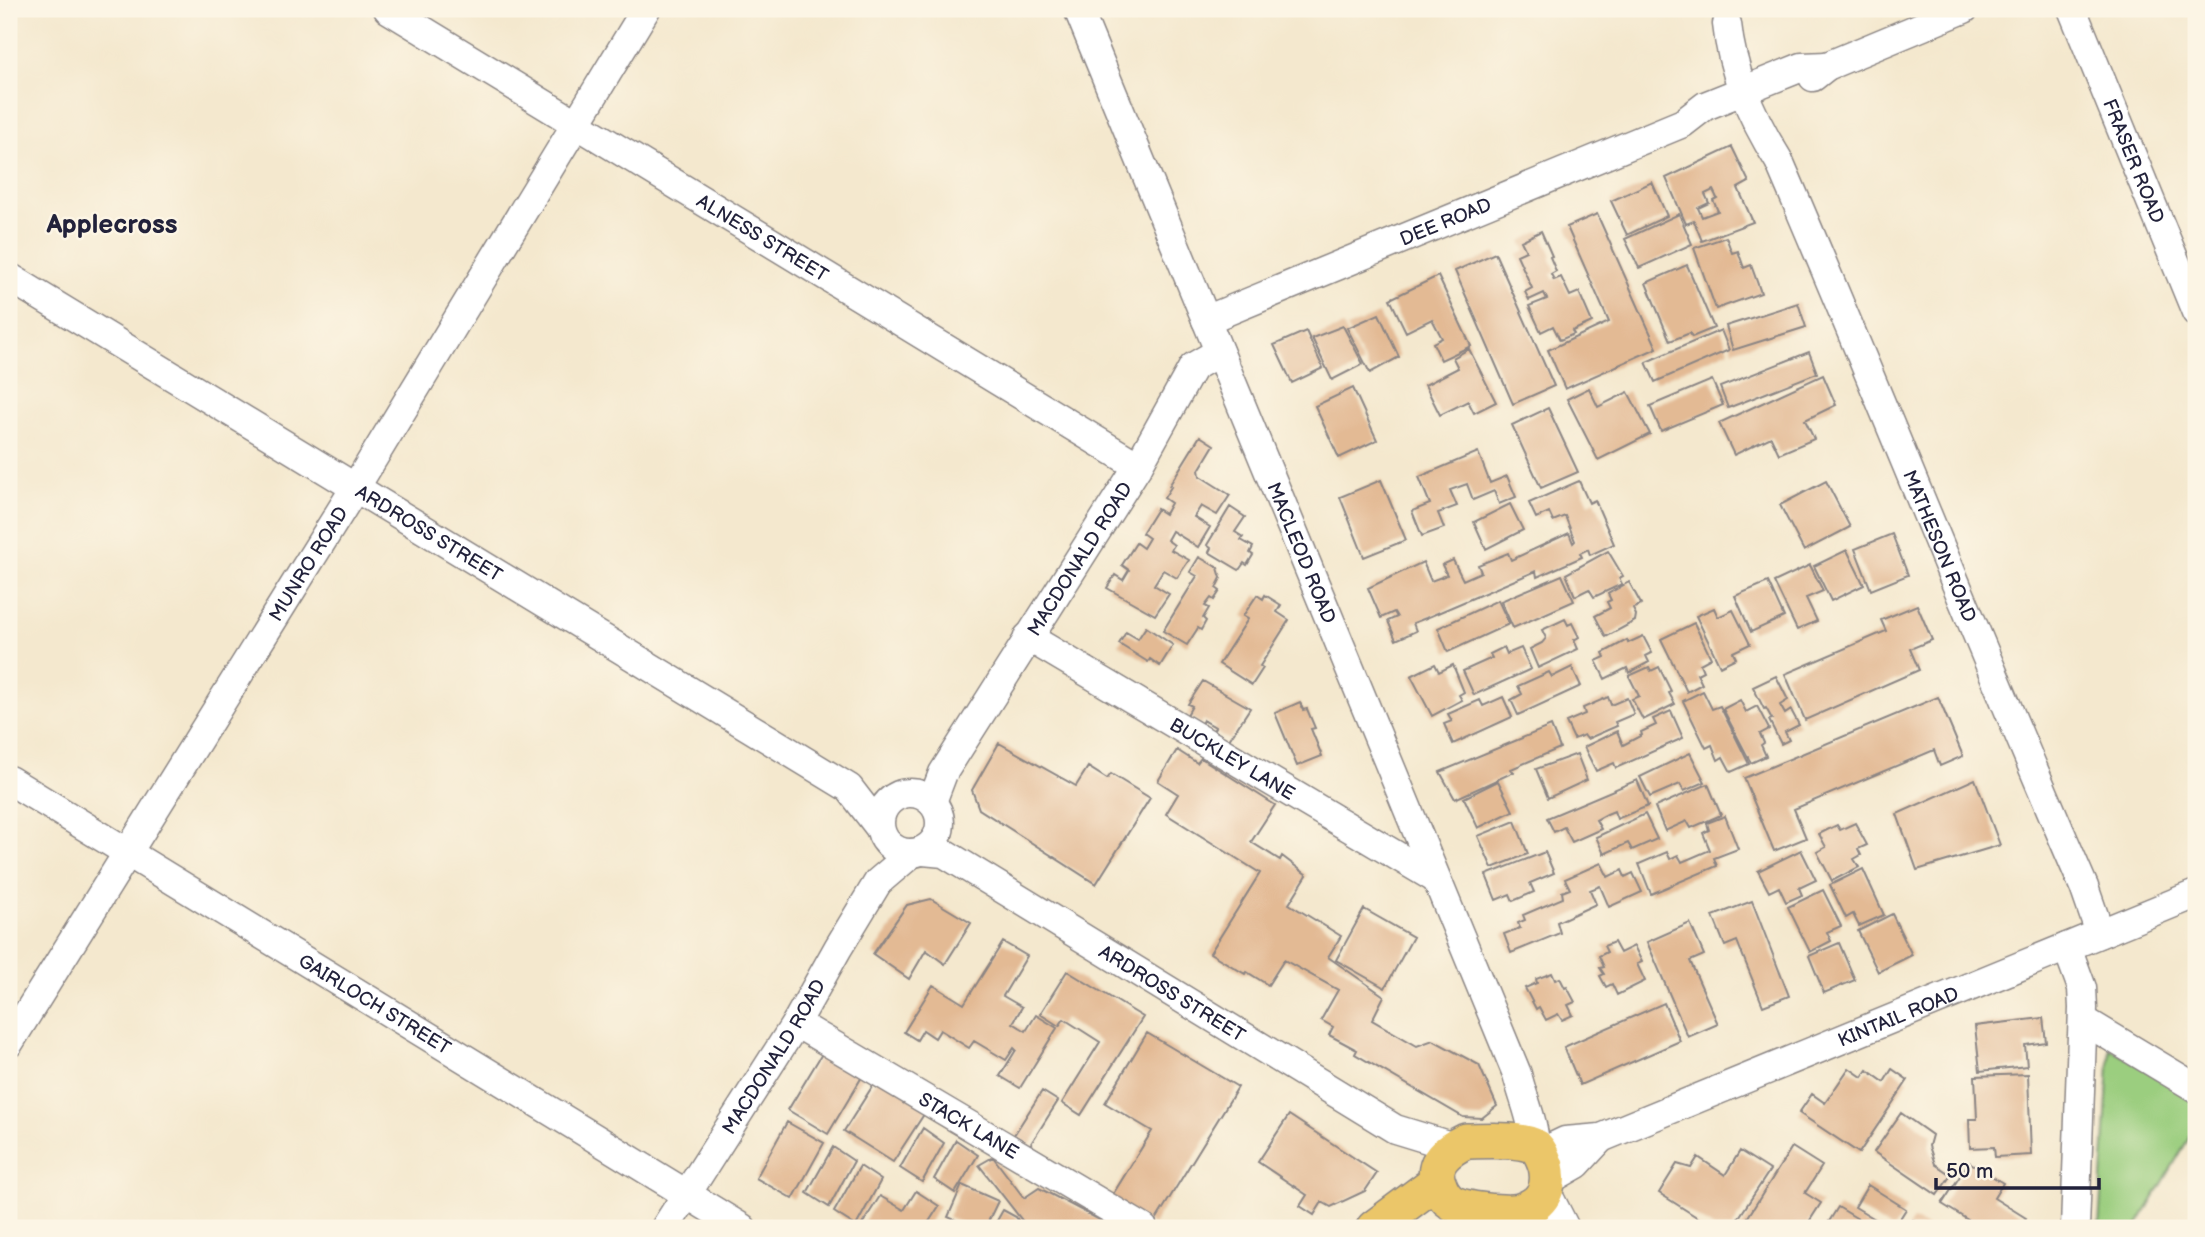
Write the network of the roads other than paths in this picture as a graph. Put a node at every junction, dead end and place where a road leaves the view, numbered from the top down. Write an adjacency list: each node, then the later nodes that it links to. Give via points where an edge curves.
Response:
1 (388, 9): 8 (street, ALNESS STREET)
2 (646, 9): 8 (street, MUNRO ROAD)
3 (1078, 9): 11 (street, MACLEOD ROAD)
4 (1964, 9): 7 (street, DEE ROAD, via 1827,66 1802,67)
5 (2072, 9): 10 (street, FRASER ROAD)
6 (1723, 16): 7 (street, MATHESON ROAD, via 1741,44)
7 (1753, 95): 11 (street, DEE ROAD, via 1705,106 1683,123); 25 (street, MATHESON ROAD, via 1764,138 1779,161 1850,325)
8 (577, 124): 13 (street, ALNESS STREET); 14 (street, MUNRO ROAD)
9 (9, 277): 14 (street, ARDROSS STREET)
10 (2196, 312)
11 (1206, 320): 12 (street, MACLEOD ROAD)
12 (1219, 352): 13 (street, MACDONALD ROAD, via 1193,367); 22 (street, MACLEOD ROAD)
13 (1138, 467): 15 (street, MACDONALD ROAD)
14 (355, 488): 17 (street, ARDROSS STREET); 21 (street, MUNRO ROAD)
15 (1028, 637): 18 (street, MACDONALD ROAD, via 943,773); 22 (street, BUCKLEY LANE)
16 (9, 780): 21 (street, GAIRLOCH STREET)
17 (849, 788): 18 (street, ARDROSS STREET); 19 (street, ARDROSS STREET)
18 (916, 796): 19 (street, via 890,800 881,812); 20 (street, via 938,811)
19 (882, 833): 20 (street, via 896,850); 23 (street, MACDONALD ROAD)
20 (930, 847): 23 (street, MACDONALD ROAD); 32 (street, ARDROSS STREET, via 1402,1130)
21 (127, 851): 29 (street, MUNRO ROAD); 33 (street, GAIRLOCH STREET)
22 (1436, 879): 31 (street, MACLEOD ROAD, via 1517,1074)
23 (878, 882): 28 (street, MACDONALD ROAD)
24 (2196, 894): 25 (street, KINTAIL ROAD)
25 (2100, 933): 26 (street, KINTAIL ROAD)
26 (2067, 947): 27 (street, via 2082,988); 31 (street, KINTAIL ROAD, via 1601,1138 1577,1164)
27 (2083, 1020): 30 (street); 41 (street)
28 (796, 1023): 33 (street, MACDONALD ROAD); 37 (street, STACK LANE)
29 (9, 1043)
30 (2196, 1088)
31 (1535, 1162): 32 (main road, via 1466,1141); 34 (main road, via 1541,1200 1518,1212); 40 (street)
32 (1444, 1176): 34 (main road, via 1466,1207); 38 (main road); 39 (main road, via 1427,1217)
33 (686, 1194): 35 (street, MACDONALD ROAD); 36 (street, GAIRLOCH STREET)
34 (1520, 1220)
35 (665, 1228)
36 (742, 1228)
37 (1143, 1228)
38 (1374, 1228)
39 (1390, 1228)
40 (1565, 1228)
41 (2075, 1228)

